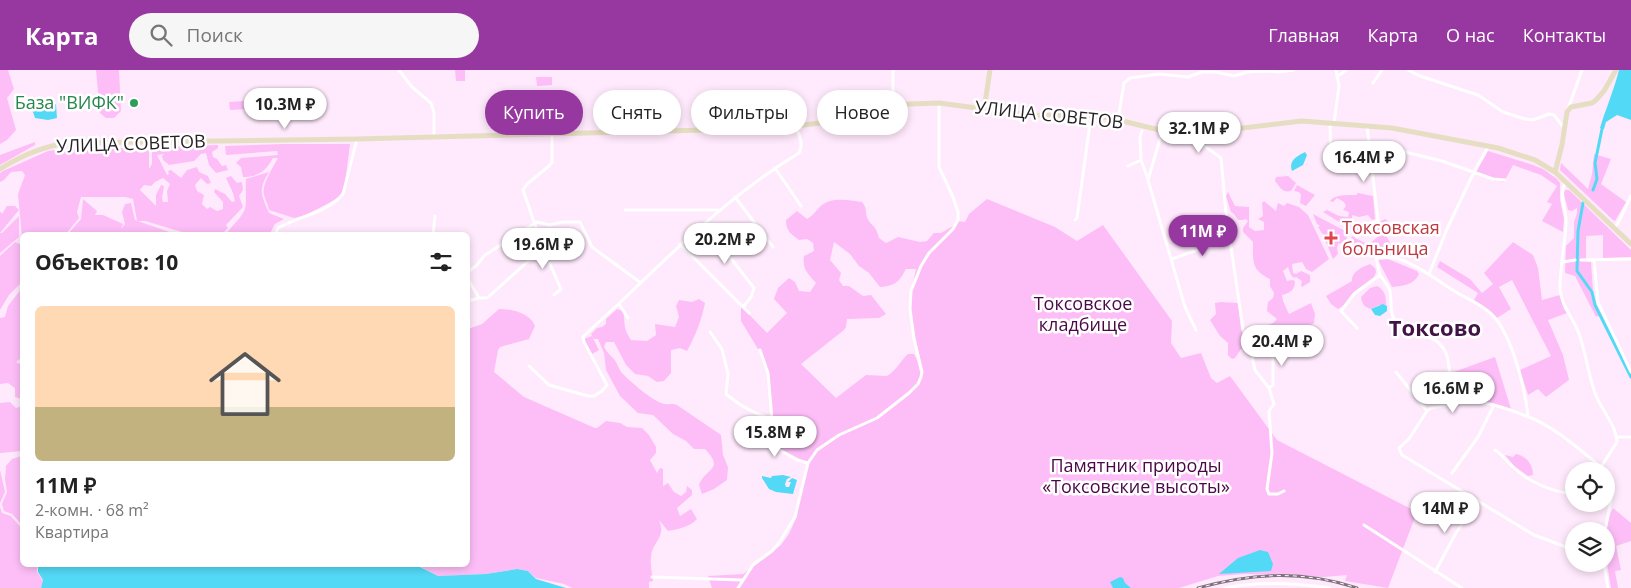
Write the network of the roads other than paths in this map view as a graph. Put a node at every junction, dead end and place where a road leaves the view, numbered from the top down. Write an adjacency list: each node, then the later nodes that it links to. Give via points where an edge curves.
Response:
1 (399, 70): 33 (street, via 412,87 431,103)
2 (893, 70): 15 (street)
3 (990, 70): 18 (main road)
4 (1294, 70): 12 (street)
5 (1336, 70): 13 (street)
6 (1346, 70): 13 (street)
7 (1382, 70): 14 (street)
8 (1408, 70): 24 (street, via 1478,95 1504,112 1525,119 1554,115)
9 (1582, 70): 19 (street)
10 (1616, 70): 19 (main road, via 1596,100 1571,107)
11 (1160, 72): 12 (street, via 1188,77 1202,72 1234,76); 21 (street, via 1126,80)
12 (1243, 72)
13 (1337, 78): 22 (street, via 1339,92)
14 (1372, 84)
15 (894, 90)
16 (939, 103): 17 (main road, УЛИЦА СОВЕТОВ); 18 (main road, УЛИЦА СОВЕТОВ); 102 (street, via 939,167 958,216 955,227 925,258 911,291 910,309 921,377 908,394 884,413 824,444)
17 (908, 104)
18 (984, 110): 20 (main road, УЛИЦА СОВЕТОВ)
19 (1567, 112): 24 (main road)
20 (1090, 116): 21 (main road, УЛИЦА СОВЕТОВ); 53 (street)
21 (1118, 120): 28 (main road, УЛИЦА СОВЕТОВ)
22 (1332, 123): 23 (main road, УЛИЦА СОВЕТОВ); 29 (main road, УЛИЦА СОВЕТОВ, via 1294,122); 39 (street)
23 (1367, 126): 35 (street); 36 (main road, УЛИЦА СОВЕТОВ)
24 (1564, 128): 43 (main road)
25 (691, 130): 27 (main road, УЛИЦА СОВЕТОВ)
26 (1142, 131): 37 (street)
27 (583, 132)
28 (1162, 132): 29 (main road, УЛИЦА СОВЕТОВ); 44 (street)
29 (1188, 134): 60 (street, via 1221,158)
30 (493, 135): 33 (main road, УЛИЦА СОВЕТОВ)
31 (552, 135): 54 (street, via 550,166 524,188)
32 (798, 135): 40 (street, via 802,148 799,153)
33 (434, 137): 34 (main road, УЛИЦА СОВЕТОВ)
34 (357, 138): 41 (main road, УЛИЦА СОВЕТОВ, via 69,143 40,148); 57 (street, via 343,194 338,201 278,228)
35 (1368, 143): 42 (street); 59 (street, via 1378,221 1366,226)
36 (1488, 147): 42 (street); 43 (main road, УЛИЦА СОВЕТОВ, via 1535,160)
37 (1141, 160): 38 (street); 44 (street)
38 (1128, 166)
39 (1331, 166)
40 (775, 168): 48 (street); 49 (street)
41 (0, 169)
42 (1474, 172): 45 (street); 72 (street)
43 (1556, 172): 46 (main road, УЛИЦА СОВЕТОВ)
44 (1148, 180): 65 (street)
45 (1505, 180)
46 (1566, 182): 56 (main road, УЛИЦА СОВЕТОВ); 70 (street, via 1562,191 1566,218)
47 (1631, 196): 56 (street)
48 (735, 197): 51 (street); 63 (street)
49 (801, 206)
50 (625, 210): 51 (street)
51 (719, 210): 55 (street)
52 (436, 216): 58 (street)
53 (1075, 220)
54 (534, 224): 64 (street); 71 (street, via 485,255); 74 (street, via 580,222 592,247)
55 (704, 224): 61 (street); 80 (street, via 754,288)
56 (1614, 228): 62 (main road, УЛИЦА СОВЕТОВ)
57 (276, 232)
58 (433, 232)
59 (1358, 237)
60 (1231, 240): 65 (street); 91 (street, via 1243,330 1255,370)
61 (680, 244): 74 (street); 80 (street)
62 (1631, 244)
63 (773, 247)
64 (543, 248): 76 (street, via 561,289); 77 (street, via 487,298)
65 (1172, 259): 84 (street, via 1184,307)
66 (1631, 259): 69 (street)
67 (1575, 260): 70 (street)
68 (1580, 260): 69 (street)
69 (1594, 260): 90 (street, via 1598,302)
70 (1563, 262): 97 (street, via 1560,288 1565,308 1576,325 1600,406)
71 (470, 270)
72 (1429, 274): 73 (street, via 1400,259 1376,257); 95 (street, via 1495,318 1511,349 1526,396)
73 (1380, 275): 83 (street, via 1354,294 1340,311); 92 (street, via 1390,289 1392,316 1397,324 1440,344 1446,352 1451,383 1458,394)
74 (641, 282): 79 (street)
75 (470, 283): 77 (street)
76 (554, 295)
77 (480, 298): 78 (street)
78 (470, 300)
79 (619, 304): 82 (street); 88 (street, via 583,337 607,385 602,391 591,396 549,384)
80 (743, 307): 81 (street)
81 (749, 313)
82 (628, 318)
83 (1357, 328)
84 (1196, 330)
85 (710, 332): 96 (street, via 722,349 728,374 726,394 752,413)
86 (1294, 340): 91 (street, via 1278,343 1273,354 1273,385)
87 (760, 350): 96 (street, via 768,373)
88 (529, 366)
89 (1396, 372): 94 (street)
90 (1631, 372)
91 (1269, 388): 104 (street, via 1274,404 1269,411 1272,453 1267,489 1272,495)
92 (1468, 400): 93 (street); 94 (street, via 1431,408)
93 (1494, 405): 95 (street); 103 (street, via 1478,437)
94 (1427, 412): 106 (street, via 1399,448 1402,455)
95 (1528, 416): 100 (street)
96 (772, 420): 102 (street, via 776,423 778,449)
97 (1617, 437): 98 (street); 101 (street)
98 (1631, 437)
99 (1495, 450): 105 (street, via 1513,467 1546,488)
100 (1593, 462)
101 (1606, 462)
102 (808, 463): 112 (street, via 795,517 779,543 753,565)
103 (1452, 473)
104 (1284, 491)
105 (1565, 493)
106 (1472, 498): 108 (street, via 1534,535); 109 (street, via 1474,506)
107 (1364, 525): 109 (street)
108 (1565, 547)
109 (1435, 572): 116 (street)
110 (1605, 572): 117 (street)
111 (652, 577): 112 (street)
112 (742, 580): 113 (street)
113 (738, 588)
114 (1225, 588): 115 (street, via 1243,584)
115 (1330, 588)
116 (1462, 588)
117 (1608, 588)

